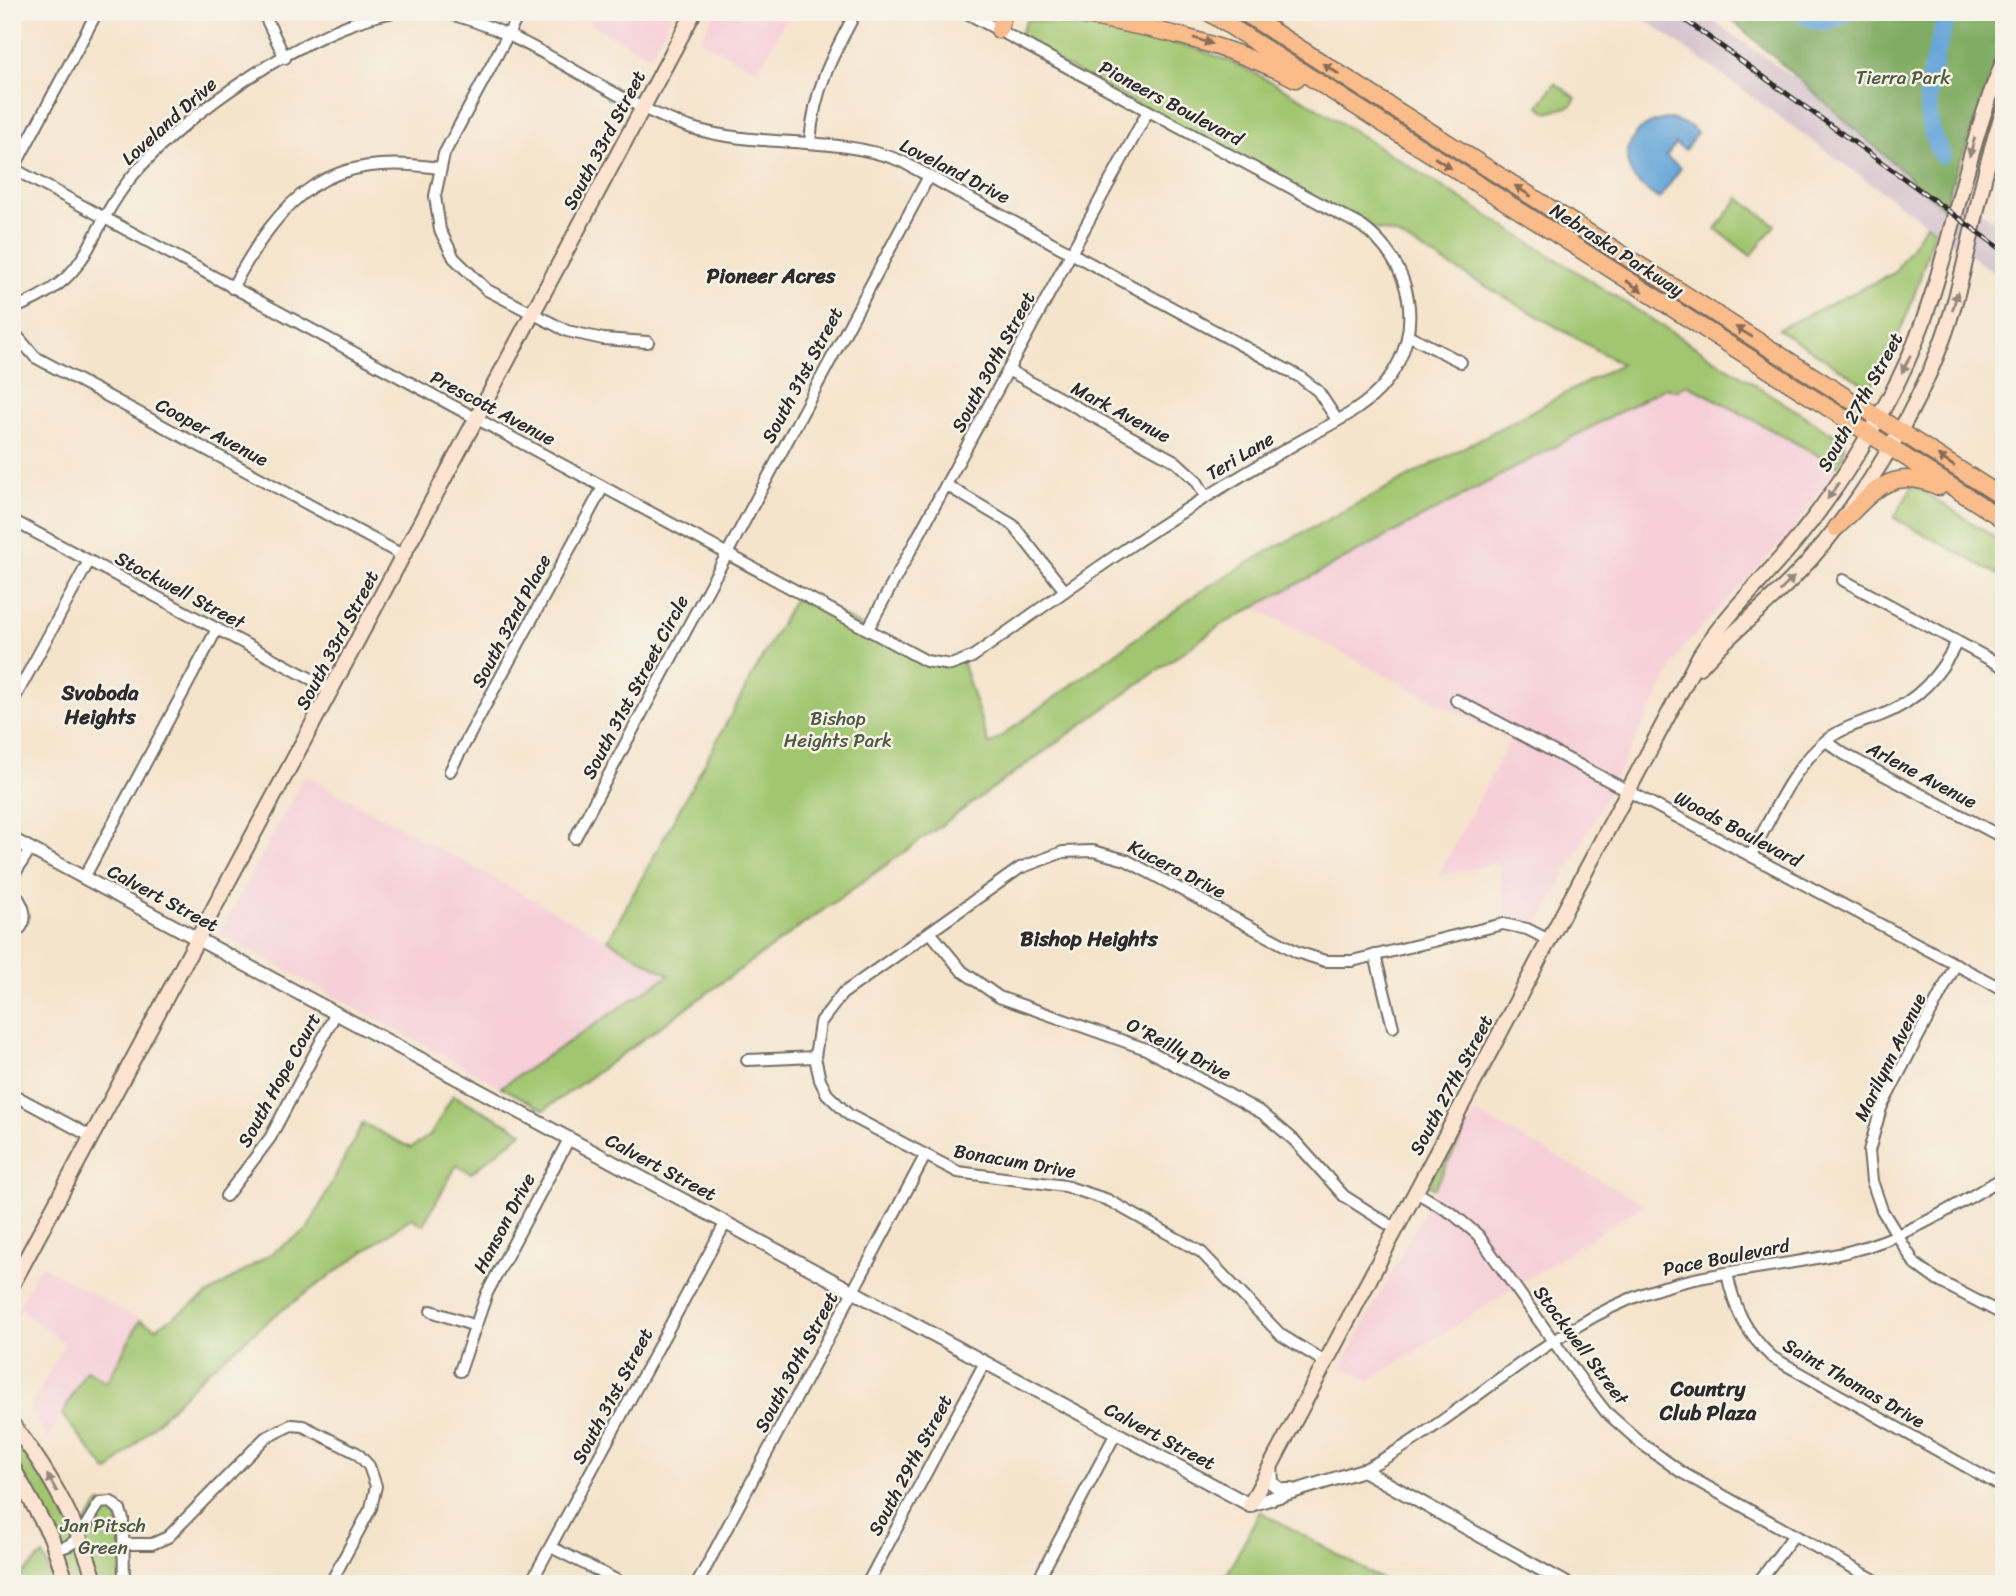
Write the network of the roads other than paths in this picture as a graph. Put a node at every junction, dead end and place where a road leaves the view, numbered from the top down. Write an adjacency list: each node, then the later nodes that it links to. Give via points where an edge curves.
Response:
1 (97, 12): 25 (street)
2 (263, 12): 17 (street)
3 (394, 12): 17 (street, Loveland Drive, via 346,26)
4 (440, 12): 15 (street, Loveland Drive)
5 (520, 12): 15 (street)
6 (694, 12): 20 (main road, South 33rd Street)
7 (856, 12): 24 (street, via 821,81)
8 (965, 12): 14 (street, Pioneers Boulevard)
9 (1004, 12): 14 (main road)
10 (1064, 12): 23 (main road, one-way to 23, via 1160,29 1235,51)
11 (1208, 12): 23 (main road, Nebraska Parkway)
12 (1235, 12): 16 (main road)
13 (1243, 12): 16 (main road, Nebraska Parkway)
14 (999, 30): 22 (street, Pioneers Boulevard)
15 (507, 36): 20 (street, Loveland Drive); 26 (street)
16 (1282, 37): 39 (main road, Nebraska Parkway, one-way to 16)
17 (285, 58): 28 (street, Loveland Drive, via 208,105 138,171)
18 (2004, 60): 19 (main road, South 27th Street)
19 (1999, 81): 39 (main road, South 27th Street, one-way to 39, via 1971,149 1930,306 1911,354)
20 (643, 107): 24 (street, Loveland Drive, via 709,133); 33 (main road, South 33rd Street)
21 (2004, 109): 42 (main road, South 27th Street, one-way to 21, via 1954,307)
22 (1149, 111): 29 (street, Pioneers Boulevard); 30 (street, South 30th Street)
23 (1385, 127): 43 (main road, Nebraska Parkway, one-way to 43)
24 (810, 142): 27 (street, Loveland Drive, via 879,153)
25 (13, 168): 28 (street, Prescott Avenue)
26 (439, 168): 31 (street, via 367,166 313,187 269,226); 33 (street, via 436,212 454,258 487,290)
27 (929, 176): 30 (street, Loveland Drive); 52 (street, South 31st Street)
28 (104, 220): 31 (street, Prescott Avenue); 32 (street, Loveland Drive, via 82,262 65,282)
29 (1360, 225): 35 (street, Teri Lane, via 1391,254 1404,279 1410,304)
30 (1071, 253): 38 (street, South 30th Street); 41 (street, Loveland Drive, via 1309,383)
31 (232, 288): 40 (street, Prescott Avenue)
32 (12, 309)
33 (533, 314): 36 (street, via 584,336); 40 (main road, South 33rd Street)
34 (12, 330): 53 (street, Cooper Avenue, via 36,357)
35 (1408, 335): 37 (street); 41 (street, Teri Lane, via 1386,383)
36 (648, 342)
37 (1461, 362)
38 (1008, 370): 45 (street, South 30th Street); 47 (street, Mark Avenue, via 1175,461 1196,480)
39 (1877, 417): 42 (main road, Nebraska Parkway); 43 (main road, South 27th Street)
40 (477, 419): 46 (street, Prescott Avenue); 53 (main road, South 33rd Street)
41 (1337, 420): 47 (street, Teri Lane)
42 (1899, 431): 44 (main road, South 27th Street); 48 (main road, Nebraska Parkway, one-way to 42)
43 (1868, 433): 44 (main road, Nebraska Parkway); 56 (main road, South 27th Street, one-way to 56, via 1822,508)
44 (1889, 447): 50 (main road, Nebraska Parkway); 51 (main road, South 27th Street)
45 (946, 485): 57 (street, via 1013,525); 60 (street, South 30th Street)
46 (603, 487): 52 (street, Prescott Avenue); 69 (street, South 32nd Place)
47 (1206, 497): 57 (street, Teri Lane)
48 (2004, 498)
49 (12, 520): 54 (street, Stockwell Street)
50 (2004, 521): 51 (main road, via 1932,483 1903,478 1879,487)
51 (1836, 528): 58 (main road, South 27th Street, one-way to 51)
52 (726, 553): 60 (street, Prescott Avenue); 71 (street, South 31st Street Circle)
53 (404, 556): 65 (main road, South 33rd Street)
54 (89, 561): 59 (street, Stockwell Street); 67 (street)
55 (1843, 580): 61 (street)
56 (1753, 588): 58 (main road, via 1756,601); 64 (main road, South 27th Street, via 1712,638)
57 (1065, 591): 62 (street, Teri Lane)
58 (1748, 621): 64 (main road, South 27th Street)
59 (217, 629): 65 (street, Stockwell Street); 76 (street)
60 (868, 629): 62 (street, Prescott Avenue, via 937,665)
61 (1957, 642): 63 (street); 68 (street, via 1939,672 1916,696)
62 (961, 662)
63 (2004, 667)
64 (1686, 684): 70 (main road, South 27th Street)
65 (332, 690): 81 (main road, South 33rd Street)
66 (1456, 700): 70 (street, Woods Boulevard)
67 (12, 703)
68 (1826, 741): 72 (street, Arlene Avenue); 75 (street, via 1795,775)
69 (450, 771)
70 (1629, 791): 75 (street, Woods Boulevard); 82 (main road, South 27th Street)
71 (575, 838)
72 (2004, 838)
73 (12, 839): 74 (street, Calvert Street)
74 (30, 849): 76 (street, Calvert Street); 77 (street)
75 (1751, 856): 84 (street, Woods Boulevard)
76 (84, 877): 81 (street, Calvert Street)
77 (12, 878)
78 (12, 889): 80 (street, via 26,917)
79 (930, 932): 83 (street, Kucera Drive, via 1033,861 1086,851 1126,860 1310,958 1340,962); 88 (street, Kucera Drive, via 833,1002 820,1023); 98 (street, O'Reilly Drive, via 962,971 999,997 1146,1049 1262,1113 1288,1133 1344,1196)
80 (12, 935)
81 (199, 939): 86 (street, Calvert Street); 91 (main road, South 33rd Street)
82 (1549, 940): 83 (street, Kucera Drive, via 1515,925 1490,925); 95 (main road, South 27th Street)
83 (1375, 956): 87 (street)
84 (1956, 964): 85 (street, Woods Boulevard); 99 (street, Marilynn Avenue, via 1888,1094 1872,1136 1871,1181)
85 (2004, 990)
86 (336, 1013): 92 (street, Calvert Street); 96 (street, South Hope Court, via 270,1138)
87 (1393, 1027)
88 (814, 1056): 89 (street); 93 (street, Bonacum Drive, via 820,1080 837,1105)
89 (747, 1060)
90 (12, 1094): 91 (street)
91 (92, 1137): 101 (main road, South 33rd Street)
92 (569, 1139): 97 (street, Calvert Street); 105 (street, Hanson Drive, via 498,1270)
93 (925, 1156): 102 (street, South 30th Street); 107 (street, Bonacum Drive, via 958,1172 1065,1186 1108,1200 1201,1252 1233,1281 1265,1321)
94 (2004, 1177): 99 (street, Pace Boulevard)
95 (1416, 1192): 98 (main road, South 27th Street); 106 (street, Stockwell Street, via 1453,1213 1478,1235)
96 (226, 1196)
97 (724, 1224): 102 (street, Calvert Street); 122 (street, South 31st Street)
98 (1396, 1229): 107 (main road, South 27th Street)
99 (1896, 1236): 100 (street, Pace Boulevard, via 1841,1253); 104 (street, Marilynn Avenue, via 1925,1272)
100 (1727, 1273): 106 (street, Pace Boulevard, via 1632,1298); 115 (street, Saint Thomas Drive, via 1738,1314 1772,1356)
101 (12, 1285)
102 (852, 1293): 108 (street, Calvert Street); 129 (street, South 30th Street)
103 (431, 1311): 105 (street)
104 (2004, 1315)
105 (475, 1326): 109 (street, Hanson Drive)
106 (1554, 1343): 114 (street, Pace Boulevard); 119 (street, Stockwell Street, via 1600,1404 1641,1443 1681,1472)
107 (1325, 1362): 112 (main road, South 27th Street)
108 (984, 1364): 111 (street, Calvert Street); 130 (street, South 29th Street)
109 (460, 1371)
110 (12, 1424): 118 (main road, one-way to 110, via 35,1453)
111 (1115, 1434): 117 (street, Calvert Street); 131 (street)
112 (1271, 1465): 116 (street, via 1274,1485 1281,1490); 117 (main road, South 27th Street)
113 (12, 1466): 120 (main road)
114 (1363, 1470): 116 (street); 132 (street)
115 (2004, 1488)
116 (1296, 1489): 117 (street)
117 (1250, 1505)
118 (79, 1534): 120 (street, via 67,1547); 121 (street, via 100,1503 111,1502 123,1519); 124 (main road)
119 (1794, 1535): 133 (street); 134 (street, Stockwell Street)
120 (53, 1542): 123 (main road)
121 (124, 1544): 125 (street); 126 (street, via 152,1544 168,1537 265,1438 291,1424 311,1428 357,1453 376,1486 375,1498)
122 (551, 1547): 127 (street, South 31st Street); 128 (street)
123 (67, 1584)
124 (96, 1584)
125 (124, 1584)
126 (330, 1584)
127 (530, 1584)
128 (624, 1584)
129 (697, 1584)
130 (867, 1584)
131 (1036, 1584)
132 (1567, 1584)
133 (1757, 1584)
134 (1882, 1584)

